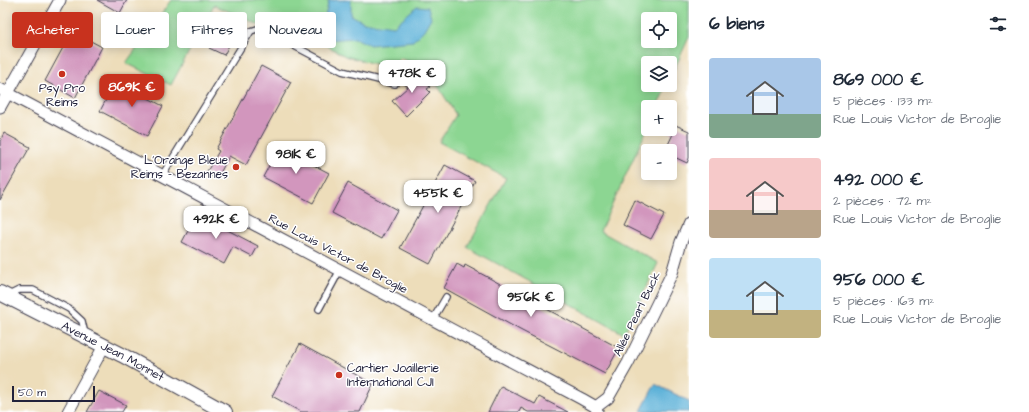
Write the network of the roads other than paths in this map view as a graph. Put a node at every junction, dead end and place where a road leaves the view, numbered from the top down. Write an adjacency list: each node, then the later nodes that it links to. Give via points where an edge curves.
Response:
1 (60, 0): 3 (street)
2 (395, 84): 5 (lane, via 342,71 260,28 251,31)
3 (4, 91): 4 (street); 5 (street, Rue Louis Victor de Broglie)
4 (0, 107)
5 (163, 174): 7 (street, Rue Louis Victor de Broglie)
6 (689, 224): 13 (street, Allée Pearl Buck, via 672,273 628,363 608,398)
7 (340, 270): 10 (lane); 11 (street, Rue Louis Victor de Broglie)
8 (4, 294): 12 (street, Avenue Jean Monnet)
9 (446, 297): 11 (lane)
10 (320, 309)
11 (433, 319): 13 (street, Rue Louis Victor de Broglie)
12 (104, 346): 14 (street); 15 (street, Avenue Jean Monnet)
13 (596, 410)
14 (68, 412)
15 (225, 412)

